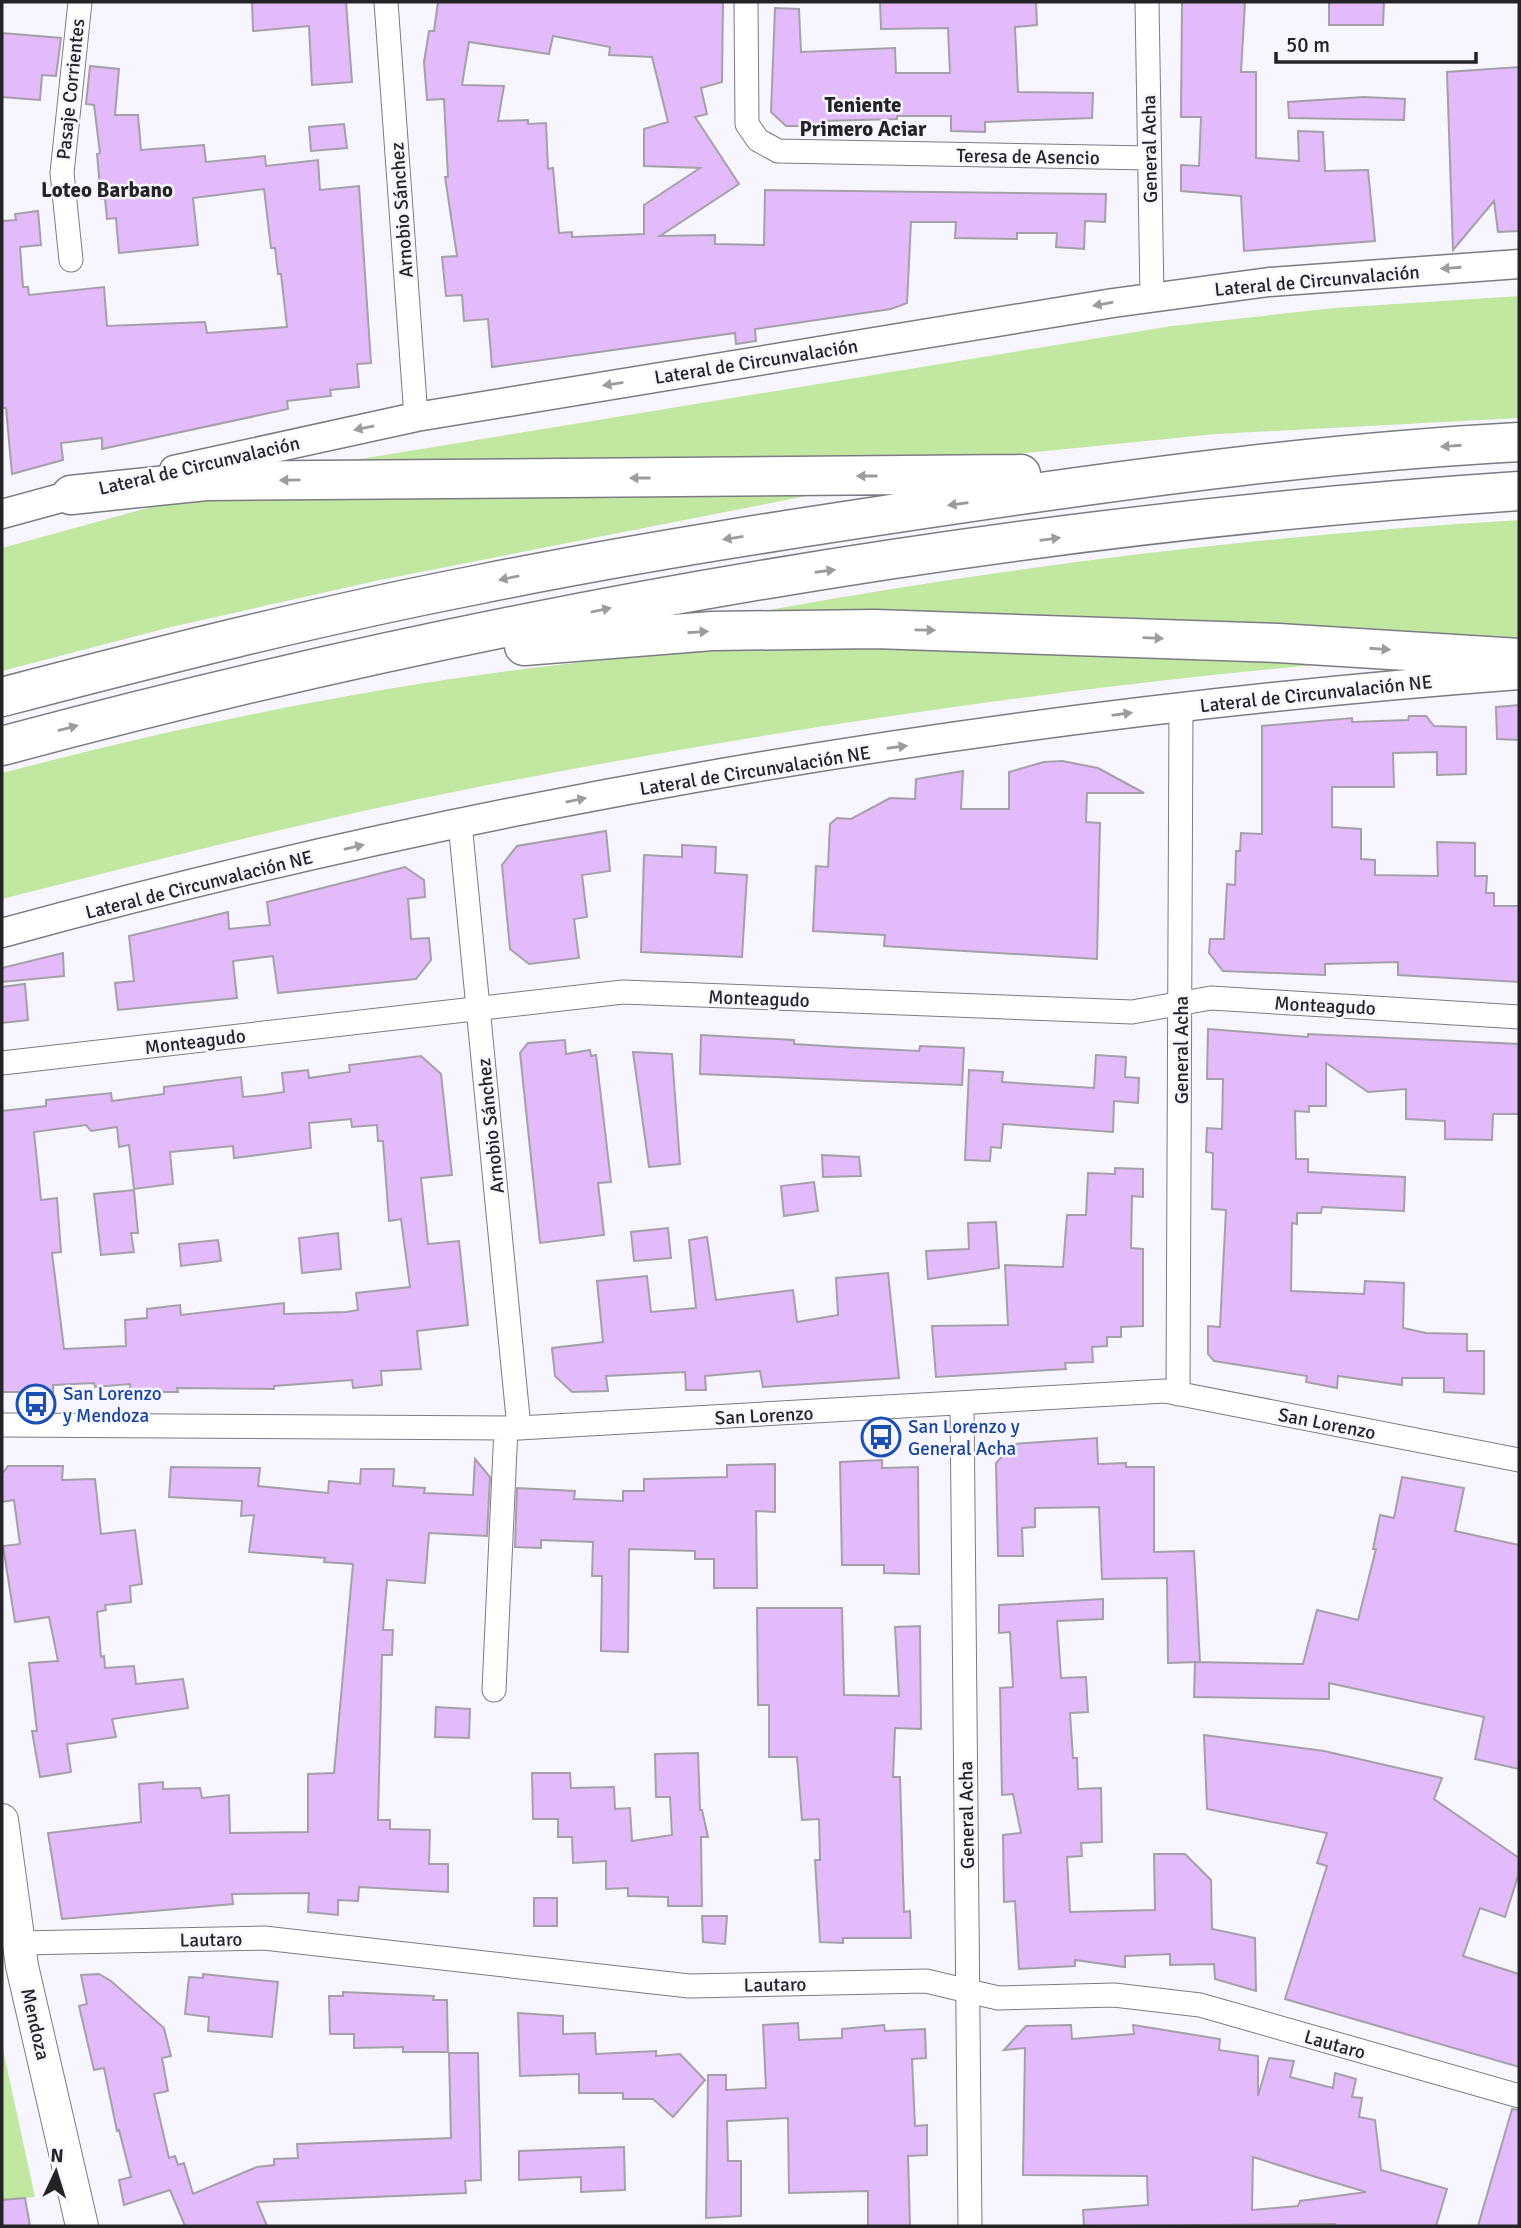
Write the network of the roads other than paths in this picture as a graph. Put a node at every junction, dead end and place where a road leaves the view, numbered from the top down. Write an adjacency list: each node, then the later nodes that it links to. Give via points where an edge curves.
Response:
1 (80, 2): 6 (street, Pasaje Corrientes, via 62,173)
2 (386, 2): 9 (street, Arnobio Sánchez)
3 (746, 2): 5 (street, Teresa de Asencio, via 747,124 766,147 778,151)
4 (1147, 2): 5 (street, General Acha)
5 (1149, 158): 8 (street, General Acha)
6 (71, 260)
7 (1519, 264): 8 (street, Lateral de Circunvalación, one-way to 8, via 1269,282)
8 (1152, 297): 9 (street, Lateral de Circunvalación, one-way to 9)
9 (416, 417): 13 (street, Lateral de Circunvalación, one-way to 13)
10 (1519, 442): 11 (highway, one-way to 11)
11 (1254, 463): 13 (highway, one-way to 13, via 915,476 206,481); 18 (highway, one-way to 18, via 875,516 560,569 217,641)
12 (1519, 491): 16 (highway, one-way to 12, via 622,606 948,552 1188,522)
13 (71, 495): 14 (street, Lateral de Circunvalación)
14 (2, 514)
15 (1519, 658): 16 (highway, one-way to 15, via 628,637 794,628 1104,636)
16 (289, 673): 20 (highway, one-way to 16)
17 (1519, 675): 19 (street, Lateral de Circunvalación NE)
18 (2, 697)
19 (1181, 706): 21 (street, Lateral de Circunvalación NE, one-way to 19, via 729,774); 23 (street, General Acha)
20 (2, 746)
21 (460, 823): 22 (street, Lateral de Circunvalación NE, one-way to 21); 24 (street, Arnobio Sánchez)
22 (2, 933)
23 (1181, 1004): 24 (street, Monteagudo, via 1132,1012 623,992); 25 (street, Monteagudo, via 1210,999); 27 (street, General Acha)
24 (478, 1009): 26 (street, Monteagudo); 30 (street, Arnobio Sánchez)
25 (1519, 1017)
26 (2, 1063)
27 (1178, 1394): 28 (street, San Lorenzo, via 1165,1391); 31 (street, San Lorenzo)
28 (962, 1403): 30 (street, San Lorenzo); 35 (street, General Acha)
29 (2, 1425): 30 (street, San Lorenzo)
30 (513, 1428): 32 (street, Arnobio Sánchez)
31 (1519, 1460)
32 (494, 1690)
33 (2, 1820): 34 (main road, Mendoza)
34 (19, 1943): 35 (street, Lautaro, via 264,1938 689,1986 926,1982); 37 (main road, Mendoza)
35 (968, 1991): 36 (street, Lautaro, via 998,1998 1114,1995 1199,2005); 38 (street, General Acha)
36 (1519, 2096)
37 (82, 2226)
38 (970, 2226)

